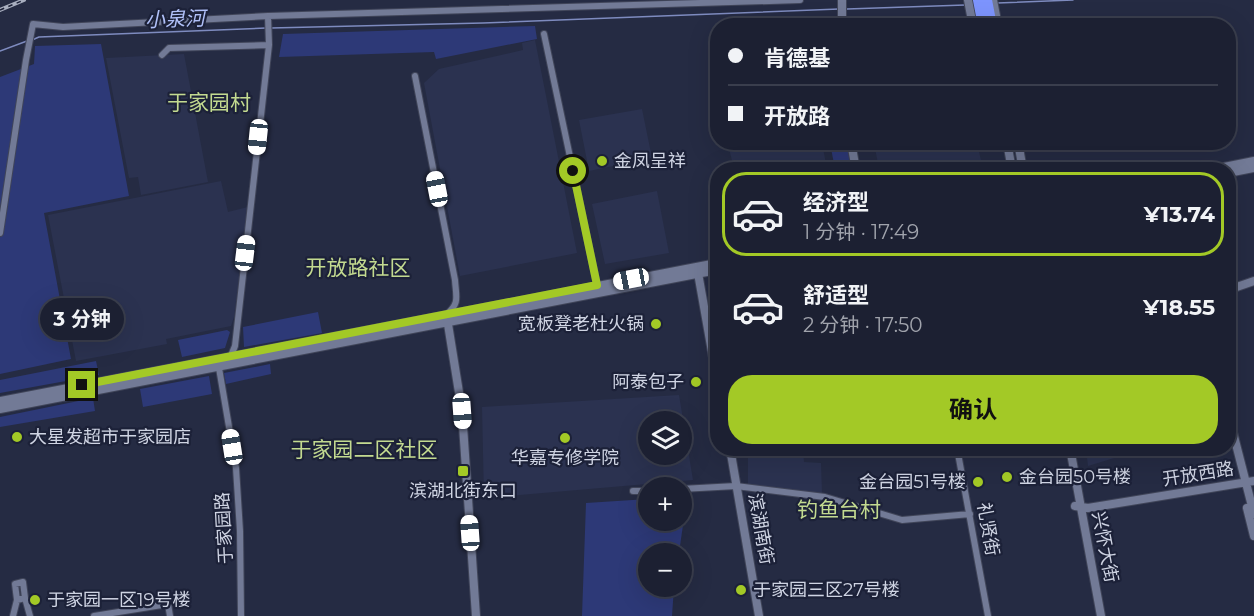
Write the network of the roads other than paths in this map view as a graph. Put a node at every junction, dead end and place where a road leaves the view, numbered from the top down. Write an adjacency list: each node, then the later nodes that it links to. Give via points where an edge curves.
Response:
1 (800, 0): 12 (street)
2 (842, 0): 7 (main road)
3 (968, 0): 8 (main road)
4 (978, 0): 9 (highway)
5 (987, 0): 10 (highway)
6 (993, 0): 11 (main road)
7 (842, 18)
8 (971, 18)
9 (981, 18)
10 (990, 18)
11 (996, 18)
12 (268, 20): 14 (street); 21 (street, via 32,27)
13 (544, 34): 27 (street)
14 (269, 45): 15 (street, via 169,48); 30 (street)
15 (162, 55)
16 (415, 76): 28 (street, via 455,280 457,301)
17 (1254, 161): 18 (main road)
18 (1236, 165)
19 (1254, 168): 20 (main road)
20 (1236, 171)
21 (0, 233)
22 (710, 265): 27 (main road)
23 (710, 271): 24 (main road)
24 (698, 273): 27 (main road); 29 (main road)
25 (1254, 281): 26 (main road)
26 (1236, 287)
27 (598, 289): 28 (main road)
28 (447, 318): 30 (main road); 31 (main road); 59 (main road, via 462,411)
29 (710, 341)
30 (232, 357): 31 (street); 32 (main road)
31 (219, 368): 33 (main road); 58 (street, 于家园路, via 236,468)
32 (0, 401)
33 (0, 409)
34 (1236, 442): 40 (main road)
35 (1236, 455): 40 (main road)
36 (731, 456): 41 (main road, 滨湖南街)
37 (959, 456): 46 (street, 礼贤街)
38 (1067, 456): 45 (main road, 兴怀大街)
39 (1071, 456): 45 (main road, 兴怀大街)
40 (1247, 483): 45 (main road, 开放西路); 47 (main road); 48 (main road)
41 (736, 486): 42 (street); 46 (street, via 825,497 902,520); 60 (main road, 滨湖南街)
42 (692, 488)
43 (633, 491): 44 (street)
44 (638, 491)
45 (1078, 507): 62 (main road, 兴怀大街); 63 (main road, 兴怀大街)
46 (970, 514): 61 (street, 礼贤街)
47 (1254, 514)
48 (1254, 536)
49 (25, 598): 50 (street); 50 (street, via 23,582 15,584); 54 (street)
50 (17, 600): 53 (street)
51 (146, 607): 52 (street); 56 (street); 57 (street, via 168,604)
52 (118, 614): 55 (street)
53 (14, 616)
54 (30, 616)
55 (94, 616)
56 (148, 616)
57 (170, 616)
58 (241, 616)
59 (476, 616)
60 (759, 616)
61 (988, 616)
62 (1096, 616)
63 (1101, 616)

